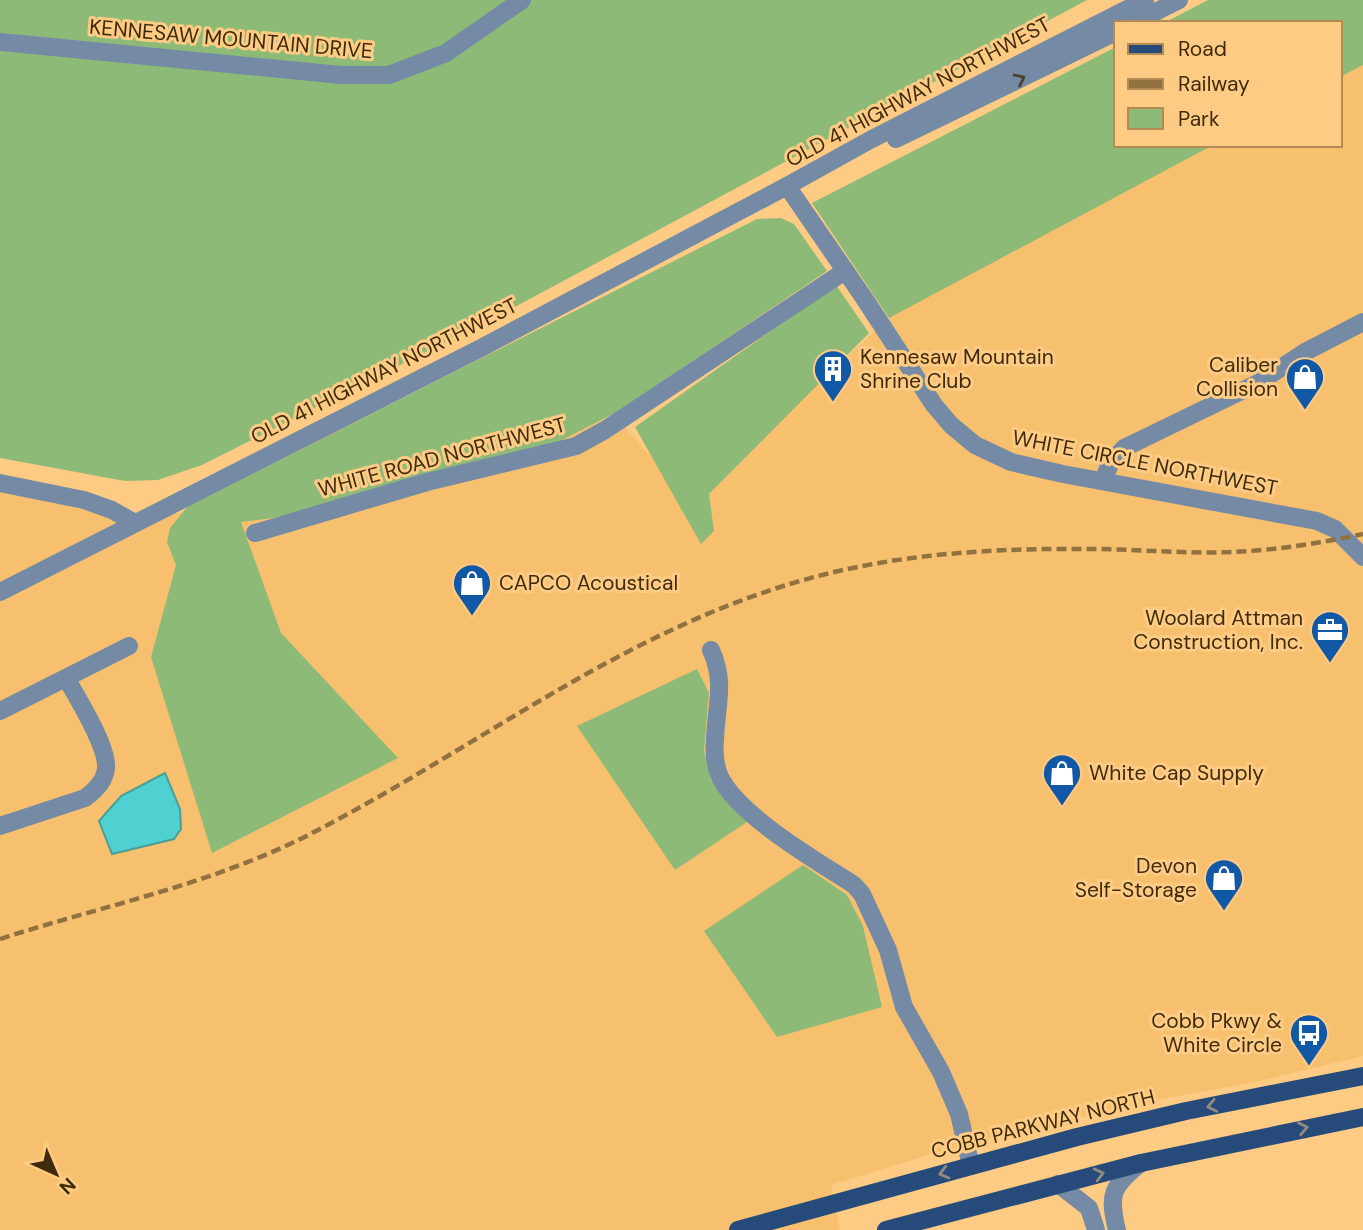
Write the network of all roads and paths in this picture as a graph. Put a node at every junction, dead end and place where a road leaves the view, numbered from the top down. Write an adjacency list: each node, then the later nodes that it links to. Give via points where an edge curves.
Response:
1 (522, 0): 6 (street, KENNESAW MOUNTAIN DRIVE, via 446,53 389,75 341,75)
2 (1145, 0): 4 (street, OLD 41 HIGHWAY NORTHWEST)
3 (1179, 0): 4 (street, OLD 41 HIGHWAY NORTHWEST)
4 (1132, 11): 7 (street, OLD 41 HIGHWAY NORTHWEST)
5 (1114, 33): 7 (street, OLD 41 HIGHWAY NORTHWEST, one-way to 5, via 925,126)
6 (0, 42)
7 (787, 186): 8 (street, WHITE CIRCLE NORTHWEST); 12 (street, OLD 41 HIGHWAY NORTHWEST)
8 (845, 271): 10 (street, WHITE CIRCLE NORTHWEST, via 934,405 961,434 1011,462); 13 (street, WHITE ROAD NORTHWEST, via 576,446 427,482)
9 (1363, 322): 10 (street, via 1258,383 1125,448 1111,462)
10 (1103, 480): 14 (street, WHITE CIRCLE NORTHWEST, via 1326,524)
11 (0, 483): 12 (street, via 84,500)
12 (135, 523): 15 (street, OLD 41 HIGHWAY NORTHWEST)
13 (255, 533)
14 (1363, 557)
15 (0, 592)
16 (129, 646): 18 (street)
17 (711, 650): 24 (street, via 721,693 715,739 720,776 769,827 862,894 888,950 904,1007 959,1114)
18 (66, 678): 19 (street); 20 (street, via 106,758 105,776 85,797)
19 (0, 711)
20 (0, 827)
21 (1363, 1076): 24 (main road, COBB PARKWAY NORTH, one-way to 24, via 1186,1111)
22 (1363, 1117): 23 (main road, one-way to 22)
23 (1141, 1163): 25 (main road, one-way to 23); 29 (street, via 1115,1191 1111,1203)
24 (971, 1166): 26 (main road, COBB PARKWAY NORTH, one-way to 26)
25 (1058, 1184): 27 (main road); 28 (street, via 1089,1208)
26 (738, 1230)
27 (886, 1230)
28 (1096, 1230)
29 (1117, 1230)

